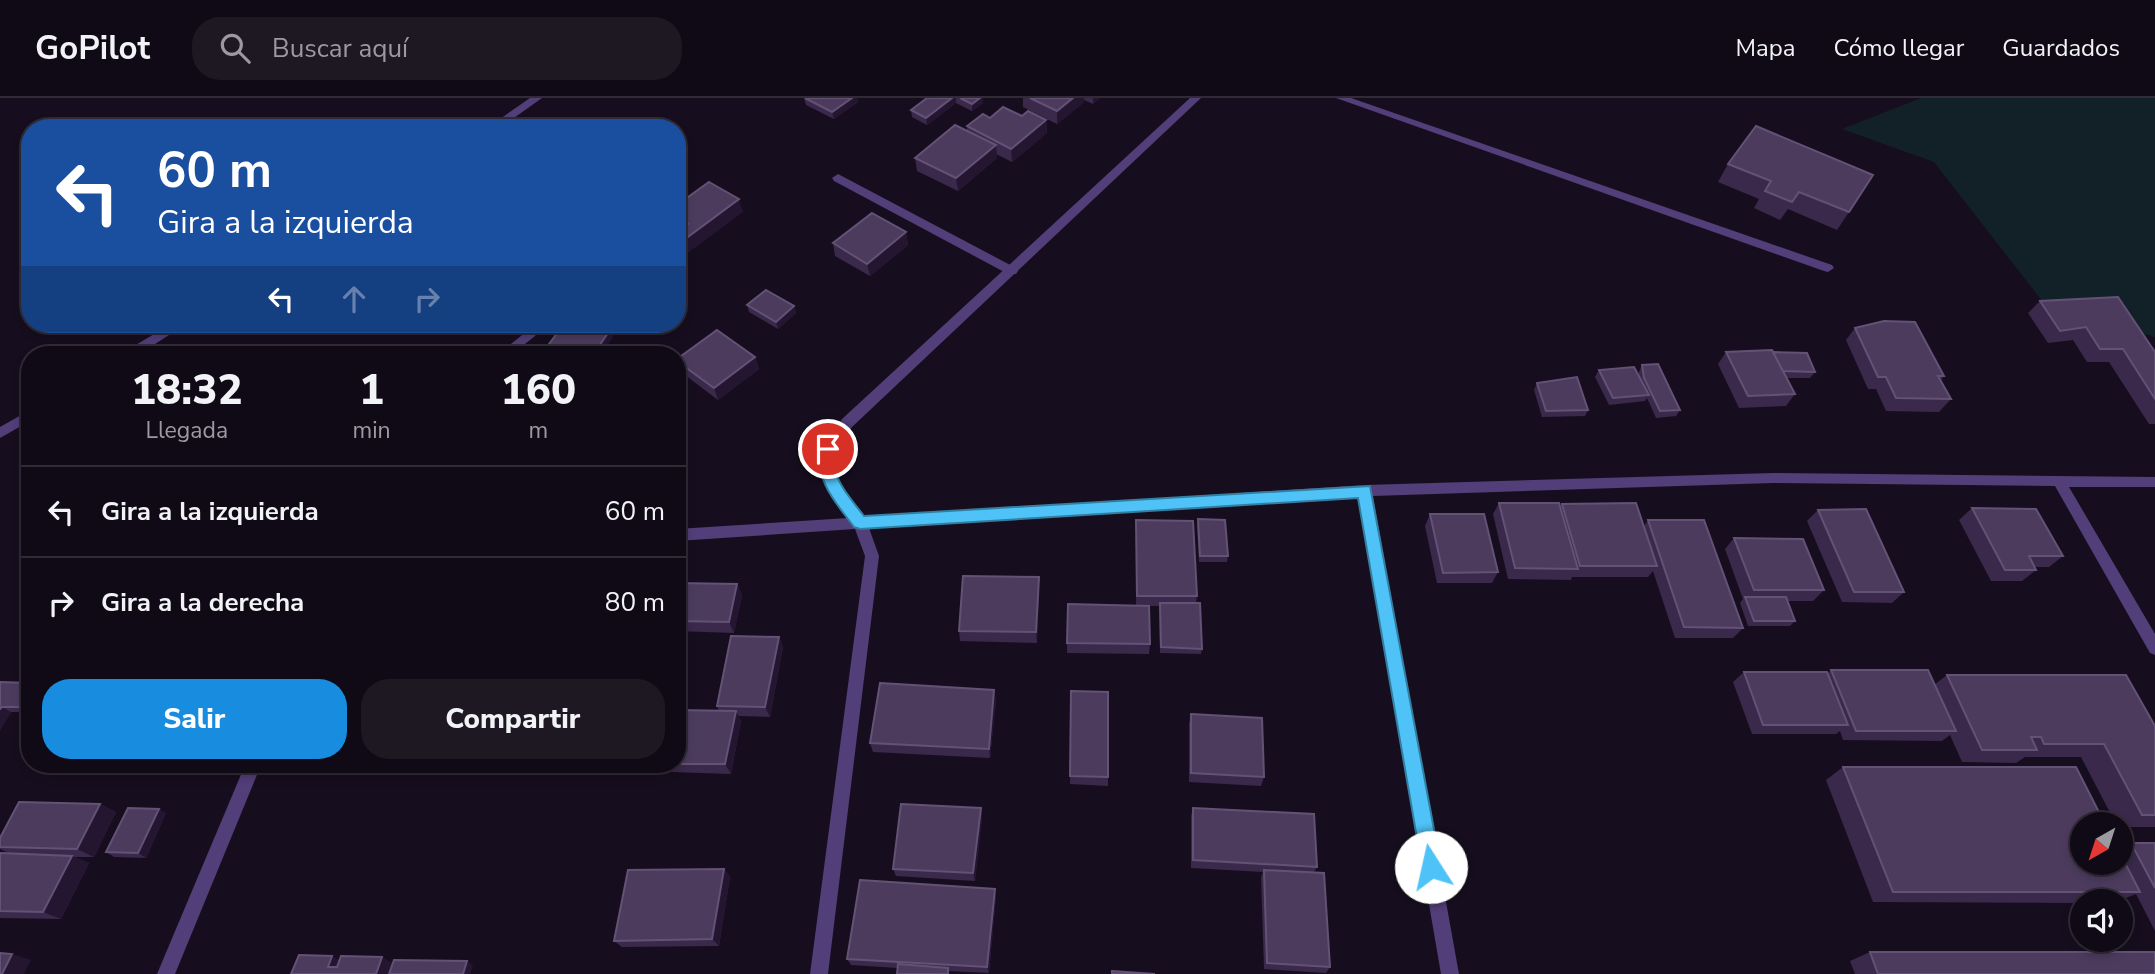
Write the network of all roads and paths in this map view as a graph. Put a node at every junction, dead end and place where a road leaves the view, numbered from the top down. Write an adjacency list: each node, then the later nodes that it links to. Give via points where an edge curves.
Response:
1 (537, 98): 4 (street)
2 (1196, 98): 7 (street)
3 (1341, 98): 6 (street)
4 (506, 119)
5 (838, 178): 7 (street)
6 (1828, 268)
7 (1012, 271): 17 (street, via 847,423 828,449 826,470 833,486)
8 (165, 333): 10 (street)
9 (531, 333): 11 (street)
10 (143, 346)
11 (514, 346)
12 (21, 420): 13 (street)
13 (0, 433)
14 (2059, 481): 15 (street); 16 (street, via 1773,478); 19 (street)
15 (2155, 482)
16 (1365, 491): 17 (street); 23 (street)
17 (860, 522): 18 (street); 22 (street, via 870,539 872,556)
18 (686, 534)
19 (2155, 648)
20 (250, 773): 21 (street)
21 (166, 974)
22 (819, 974)
23 (1450, 974)

